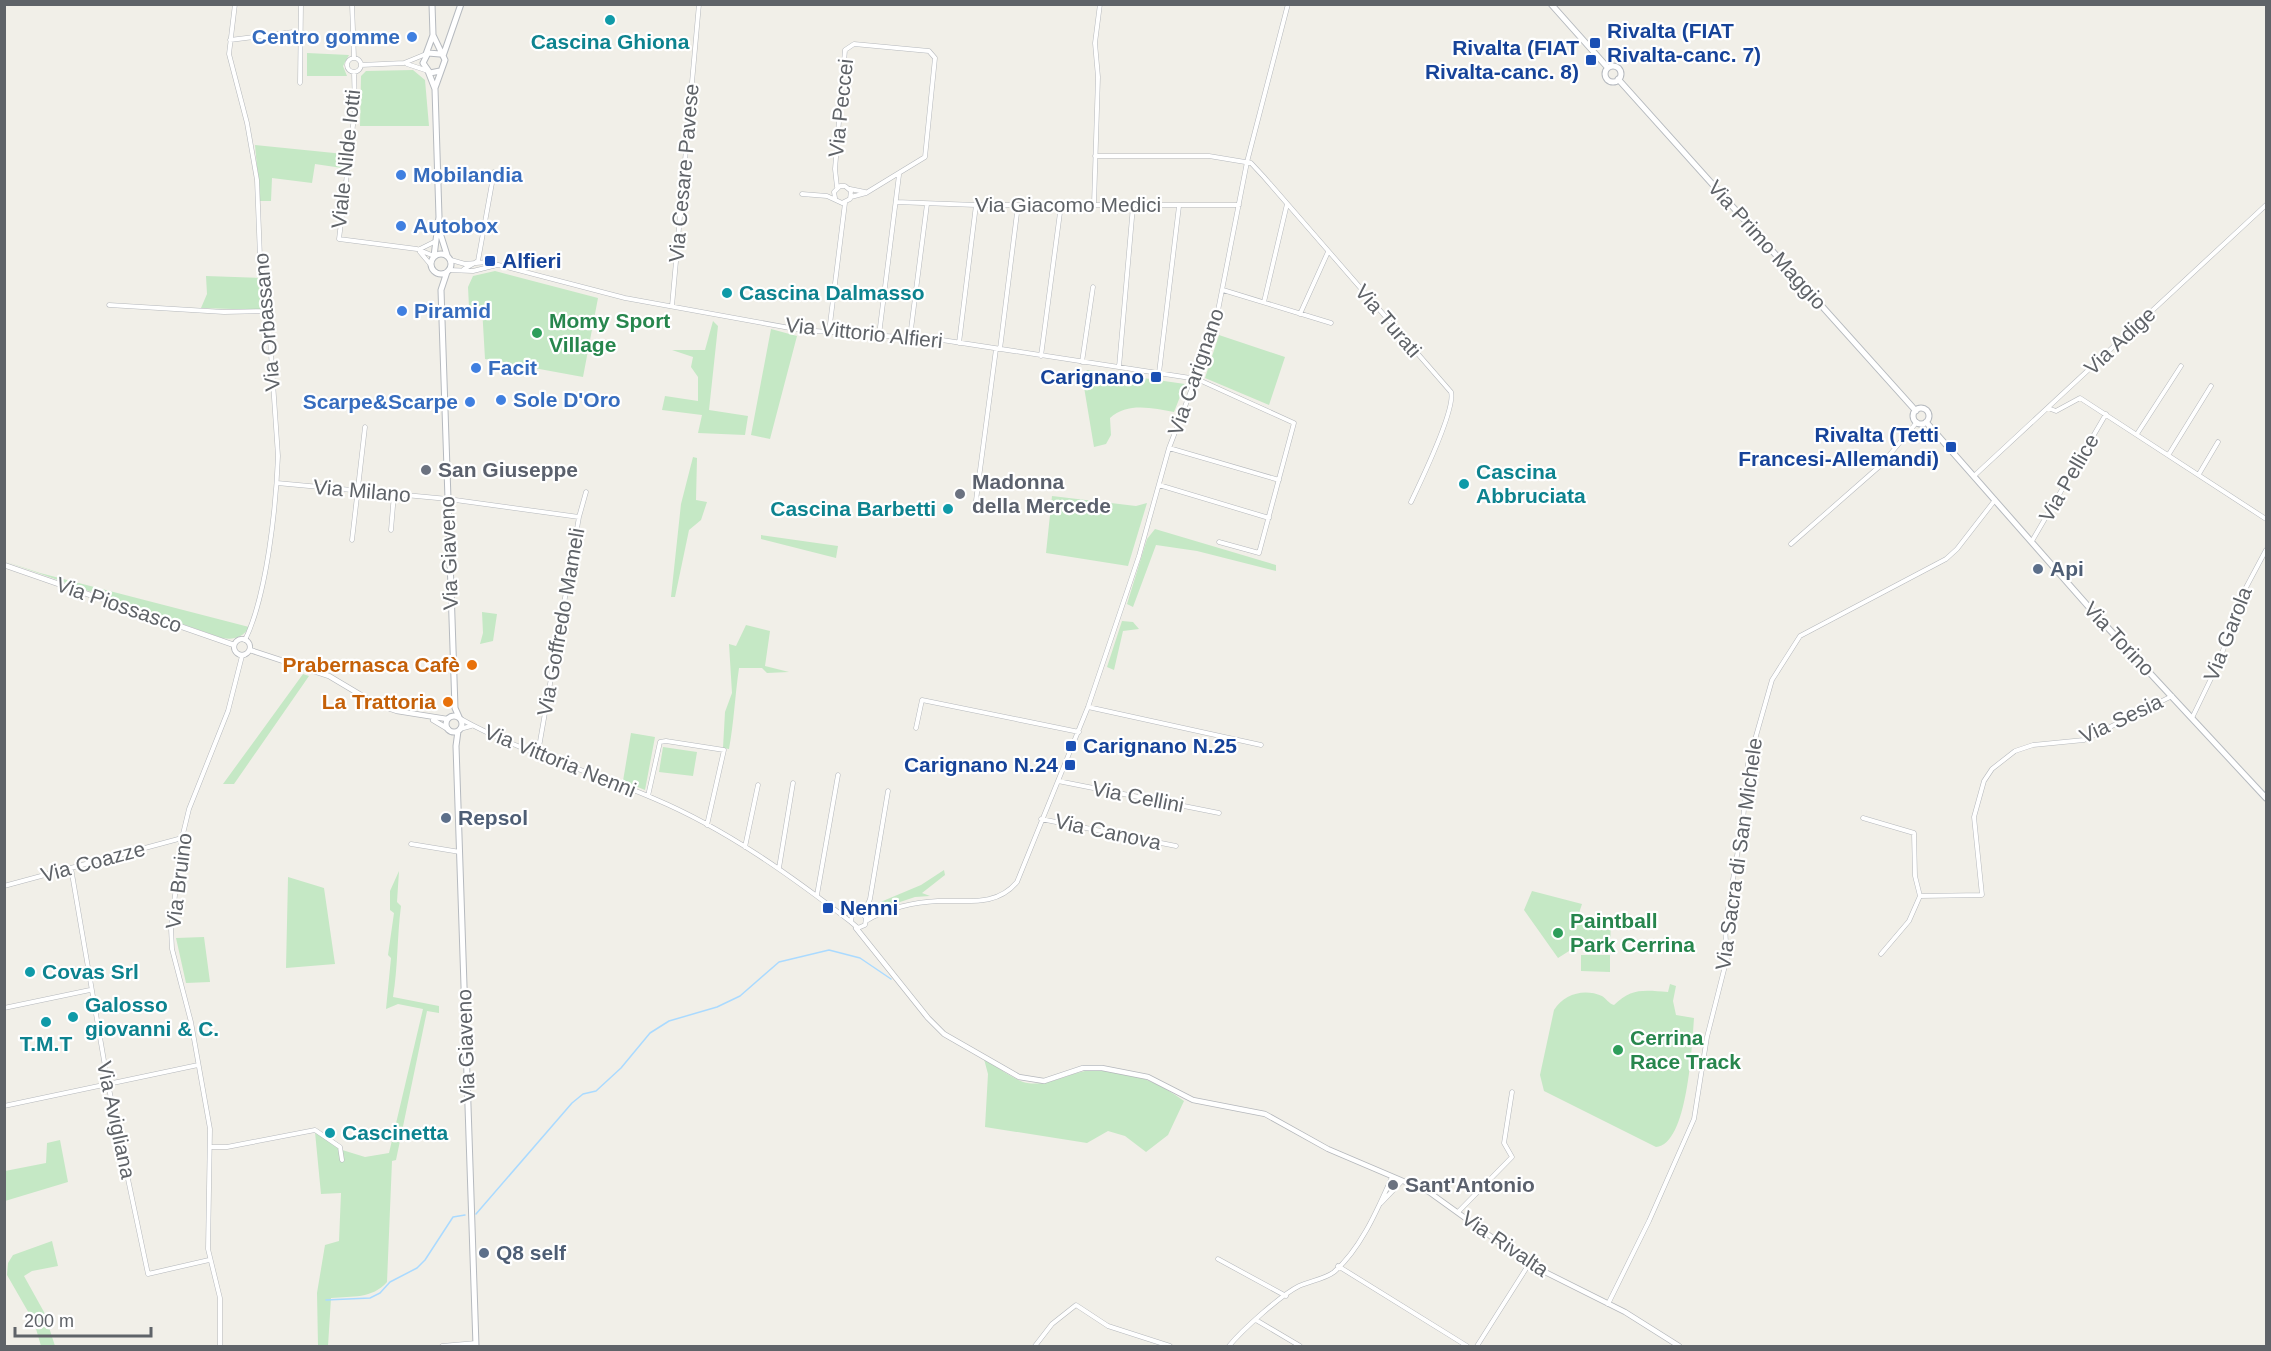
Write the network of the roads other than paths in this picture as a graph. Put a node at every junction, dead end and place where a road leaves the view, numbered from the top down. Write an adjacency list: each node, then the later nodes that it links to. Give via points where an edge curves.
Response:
1 (235, 4): 12 (street, Via Orbassano)
2 (301, 4): 23 (street)
3 (352, 4): 15 (street, Viale Nilde Iotti)
4 (432, 4): 11 (main road, Via Giaveno)
5 (461, 4): 14 (main road, via 451,40)
6 (699, 4): 67 (street, Via Cesare Pavese)
7 (1100, 4): 25 (street, via 1095,43)
8 (1288, 4): 26 (street, Via Carignano)
9 (1551, 4): 18 (main road)
10 (293, 32): 12 (street)
11 (433, 35): 13 (main road, Via Giaveno); 14 (main road, Via Giaveno)
12 (230, 40): 68 (street, Via Orbassano, via 231,66 257,180 260,257)
13 (426, 54): 14 (main road); 16 (street, Viale Nilde Iotti); 20 (main road, Via Giaveno, via 423,63)
14 (442, 55): 19 (main road, Via Giaveno)
15 (354, 58): 17 (street, Viale Nilde Iotti); 21 (street, Viale Nilde Iotti, via 347,65)
16 (404, 63): 17 (street, Viale Nilde Iotti); 20 (street, Viale Nilde Iotti)
17 (361, 65): 21 (street, Viale Nilde Iotti)
18 (1608, 68): 22 (main road, via 1614,66 1619,70); 22 (main road, via 1607,79)
19 (442, 70): 20 (main road); 24 (main road, Via Giaveno)
20 (428, 71): 24 (main road, Via Giaveno)
21 (354, 72): 52 (street, Viale Nilde Iotti, via 355,109 339,239)
22 (1618, 80): 84 (main road, Via Primo Maggio)
23 (300, 83)
24 (435, 89): 51 (main road, Via Giaveno)
25 (1095, 156): 26 (street, via 1209,156); 46 (street)
26 (1247, 162): 42 (street, Via Turati); 47 (street, Via Carignano)
27 (494, 172): 56 (street)
28 (899, 174): 29 (street, Via Peccei, via 925,157 935,58 929,51 854,44 845,50); 34 (street, Via Peccei); 39 (street)
29 (835, 178): 30 (street, Via Peccei); 31 (street, Via Peccei)
30 (842, 185): 31 (street); 32 (street)
31 (837, 188): 33 (street)
32 (850, 189): 34 (street, Via Peccei); 37 (street)
33 (834, 192): 36 (street); 38 (street)
34 (866, 192): 37 (street, Via Peccei)
35 (802, 194): 36 (street)
36 (827, 196): 38 (street)
37 (851, 197): 40 (street)
38 (835, 198): 40 (street)
39 (896, 202): 41 (street, Via Giacomo Medici); 72 (street)
40 (843, 203): 71 (street)
41 (927, 204): 43 (street, Via Giacomo Medici); 73 (street)
42 (1287, 204): 53 (street, Via Turati); 65 (street)
43 (976, 205): 44 (street, Via Giacomo Medici); 74 (street)
44 (1018, 205): 45 (street, Via Giacomo Medici); 75 (street)
45 (1061, 205): 46 (street, Via Giacomo Medici); 76 (street)
46 (1094, 205): 49 (street, Via Giacomo Medici)
47 (1239, 205): 50 (street, Via Giacomo Medici); 64 (street, Via Carignano)
48 (2266, 205): 83 (street, Via Adige)
49 (1133, 206): 50 (street, Via Giacomo Medici); 79 (street)
50 (1179, 206): 80 (street)
51 (439, 217): 52 (street, Via Giaveno, via 433,243); 54 (main road, Via Giaveno); 55 (main road, Via Giaveno, via 442,245)
52 (417, 249): 54 (street); 57 (street)
53 (1328, 252): 69 (street); 103 (street, Via Turati, via 1452,396 1439,438)
54 (434, 256): 55 (main road, via 441,253); 57 (main road, Via Giaveno)
55 (449, 257): 56 (street, Via Vittorio Alfieri, via 465,264); 60 (main road, Via Giaveno)
56 (478, 261): 58 (street, Via Vittorio Alfieri); 59 (street, Via Vittorio Alfieri)
57 (430, 264): 61 (main road, Via Giaveno)
58 (498, 265): 59 (street, Via Vittorio Alfieri, via 473,271); 67 (street, Via Vittorio Alfieri)
59 (464, 269): 60 (street, Via Vittorio Alfieri)
60 (448, 271): 61 (main road); 63 (main road, Via Giaveno)
61 (434, 272): 63 (main road, Via Giaveno)
62 (1093, 286): 77 (street)
63 (441, 290): 101 (main road, Via Giaveno)
64 (1223, 290): 65 (street); 81 (street, Via Carignano)
65 (1264, 302): 69 (street)
66 (109, 306): 68 (street)
67 (672, 306): 71 (street, Via Vittorio Alfieri)
68 (268, 311): 96 (street, Via Orbassano)
69 (1300, 314): 70 (street)
70 (1331, 323)
71 (829, 332): 72 (street, Via Vittorio Alfieri)
72 (879, 335): 73 (street, Via Vittorio Alfieri)
73 (910, 337): 74 (street, Via Vittorio Alfieri)
74 (959, 343): 75 (street, Via Vittorio Alfieri)
75 (998, 349): 76 (street, Via Vittorio Alfieri); 104 (street)
76 (1041, 356): 77 (street, Via Vittorio Alfieri)
77 (1082, 362): 79 (street, Via Vittorio Alfieri)
78 (2181, 366): 89 (street)
79 (1119, 367): 80 (street, Via Vittorio Alfieri)
80 (1159, 373): 81 (street, Via Vittorio Alfieri)
81 (1197, 380): 91 (street, Via Carignano); 95 (street, Via Vittorio Alfieri, via 1294,423)
82 (2211, 386): 92 (street)
83 (2048, 408): 85 (street, via 2056,411 2080,398); 94 (street, Via Adige)
84 (1916, 411): 86 (main road); 87 (main road, via 1928,412)
85 (2106, 414): 89 (street); 110 (street, Via Pellice)
86 (1917, 422): 87 (main road); 112 (street, via 1881,465)
87 (1926, 422): 94 (main road)
88 (365, 427): 98 (street)
89 (2137, 434): 92 (street)
90 (2218, 442): 93 (street)
91 (1169, 448): 95 (street); 97 (street, Via Carignano)
92 (2169, 454): 93 (street)
93 (2199, 474): 107 (street)
94 (1974, 476): 102 (main road, Via Torino)
95 (1279, 480): 106 (street)
96 (277, 483): 98 (street, Via Milano); 115 (street, Via Orbassano, via 257,608)
97 (1159, 485): 106 (street); 120 (street, Via Carignano)
98 (357, 490): 100 (street, Via Milano); 109 (street)
99 (586, 492): 105 (street, Via Goffredo Mameli)
100 (394, 494): 101 (street, Via Milano); 108 (street)
101 (448, 499): 105 (street, Via Milano); 121 (main road, Via Giaveno)
102 (1995, 500): 110 (main road, Via Torino); 177 (street, Via Sacra di San Michele, via 1946,559 1800,636 1777,670 1748,764 1725,927 1726,957 1707,1037 1694,1119)
103 (1411, 502)
104 (975, 508)
105 (579, 517): 131 (street, Via Goffredo Mameli)
106 (1269, 518): 111 (street, via 1258,554)
107 (2266, 519)
108 (391, 530)
109 (352, 540)
110 (2032, 541): 119 (main road, Via Torino)
111 (1219, 542)
112 (1791, 544)
113 (2266, 550): 125 (street, Via Garola, via 2242,595 2219,662)
114 (4, 566): 116 (street, Via Piossasco)
115 (245, 640): 116 (street); 117 (street)
116 (234, 645): 118 (street, via 235,652)
117 (250, 650): 118 (street); 122 (street, via 329,676 376,704)
118 (242, 656): 143 (street, Via Bruino, via 228,711 197,787)
119 (2172, 696): 125 (main road, Via Torino); 152 (street, Via Sesia, via 2084,740 2033,745 2008,755 1984,781 1974,817 1982,895)
120 (1088, 706): 129 (street, Via Carignano); 130 (street)
121 (455, 708): 123 (main road); 124 (main road, Via Giaveno)
122 (428, 718): 123 (street); 128 (street)
123 (448, 718): 124 (main road); 128 (main road, Via Giaveno)
124 (460, 718): 126 (street, Via Vittoria Nenni); 128 (main road, Via Giaveno)
125 (2192, 718): 138 (main road, Via Torino)
126 (472, 725): 128 (street, Via Vittoria Nenni); 131 (street, Via Vittoria Nenni)
127 (916, 728): 129 (street, via 922,700)
128 (454, 730): 147 (main road, Via Giaveno)
129 (1079, 732): 133 (street, Via Carignano)
130 (1261, 745)
131 (537, 753): 137 (street, Via Vittoria Nenni)
132 (838, 775): 151 (street)
133 (1058, 782): 139 (street, Via Cellini); 141 (street, Via Carignano)
134 (793, 783): 149 (street)
135 (758, 785): 146 (street)
136 (888, 791): 153 (street, via 870,899)
137 (648, 796): 142 (street, Via Vittoria Nenni); 142 (street, Via Vittoria Nenni, via 660,742 724,750)
138 (2266, 798)
139 (1219, 813)
140 (1863, 818): 152 (street, via 1914,833 1915,876)
141 (1041, 819): 145 (street, Via Canova); 156 (street, Via Carignano, via 1017,882 1008,892 986,901 912,904)
142 (707, 825): 146 (street, Via Vittoria Nenni)
143 (182, 838): 148 (street, Via Coazze); 162 (street, Via Bruino, via 171,940)
144 (411, 844): 147 (street)
145 (1176, 846)
146 (745, 847): 149 (street, Via Vittoria Nenni)
147 (460, 852): 179 (main road, Via Giaveno)
148 (72, 868): 150 (street, Via Coazze); 160 (street, Via Avigliana)
149 (778, 868): 151 (street, Via Vittoria Nenni)
150 (4, 886)
151 (817, 896): 154 (street, Via Vittoria Nenni)
152 (1920, 896): 159 (street, via 1909,921)
153 (865, 907): 155 (street); 156 (street)
154 (840, 913): 155 (street, Via Vittoria Nenni); 157 (street, Via Vittoria Nenni)
155 (855, 914): 156 (street, Via Carignano); 157 (street)
156 (865, 917): 158 (street)
157 (851, 922): 158 (street, Via Vittoria Nenni)
158 (858, 928): 168 (street, Via Rivalta, via 944,1034 1019,1077 1044,1081 1083,1068 1148,1077 1193,1100 1265,1114 1328,1149)
159 (1881, 954)
160 (90, 990): 161 (street); 163 (street, Via Avigliana)
161 (4, 1008)
162 (198, 1065): 163 (street); 166 (street, Via Bruino)
163 (108, 1084): 165 (street); 173 (street, Via Avigliana, via 148,1274)
164 (1512, 1092): 171 (street, via 1504,1143 1512,1157)
165 (4, 1106)
166 (211, 1147): 167 (street, via 315,1130 340,1147); 173 (street, Via Bruino)
167 (342, 1160)
168 (1392, 1177): 169 (street, Via Rivalta); 170 (street)
169 (1402, 1181): 170 (street); 171 (street, Via Rivalta, via 1429,1192)
170 (1379, 1206): 175 (street)
171 (1458, 1212): 174 (street, Via Rivalta)
172 (1218, 1259): 176 (street)
173 (209, 1260): 180 (street, Via Bruino, via 220,1298)
174 (1529, 1264): 177 (street, Via Rivalta); 187 (street)
175 (1338, 1266): 176 (street, via 1331,1274); 186 (street)
176 (1286, 1296): 178 (street)
177 (1608, 1304): 188 (street, Via Rivalta)
178 (1256, 1320): 184 (street); 185 (street)
179 (476, 1345): 181 (street)
180 (220, 1347)
181 (442, 1347)
182 (1035, 1347): 183 (street, via 1052,1324 1076,1305 1108,1326)
183 (1170, 1347)
184 (1229, 1347)
185 (1300, 1347)
186 (1467, 1347)
187 (1478, 1347)
188 (1679, 1347)

